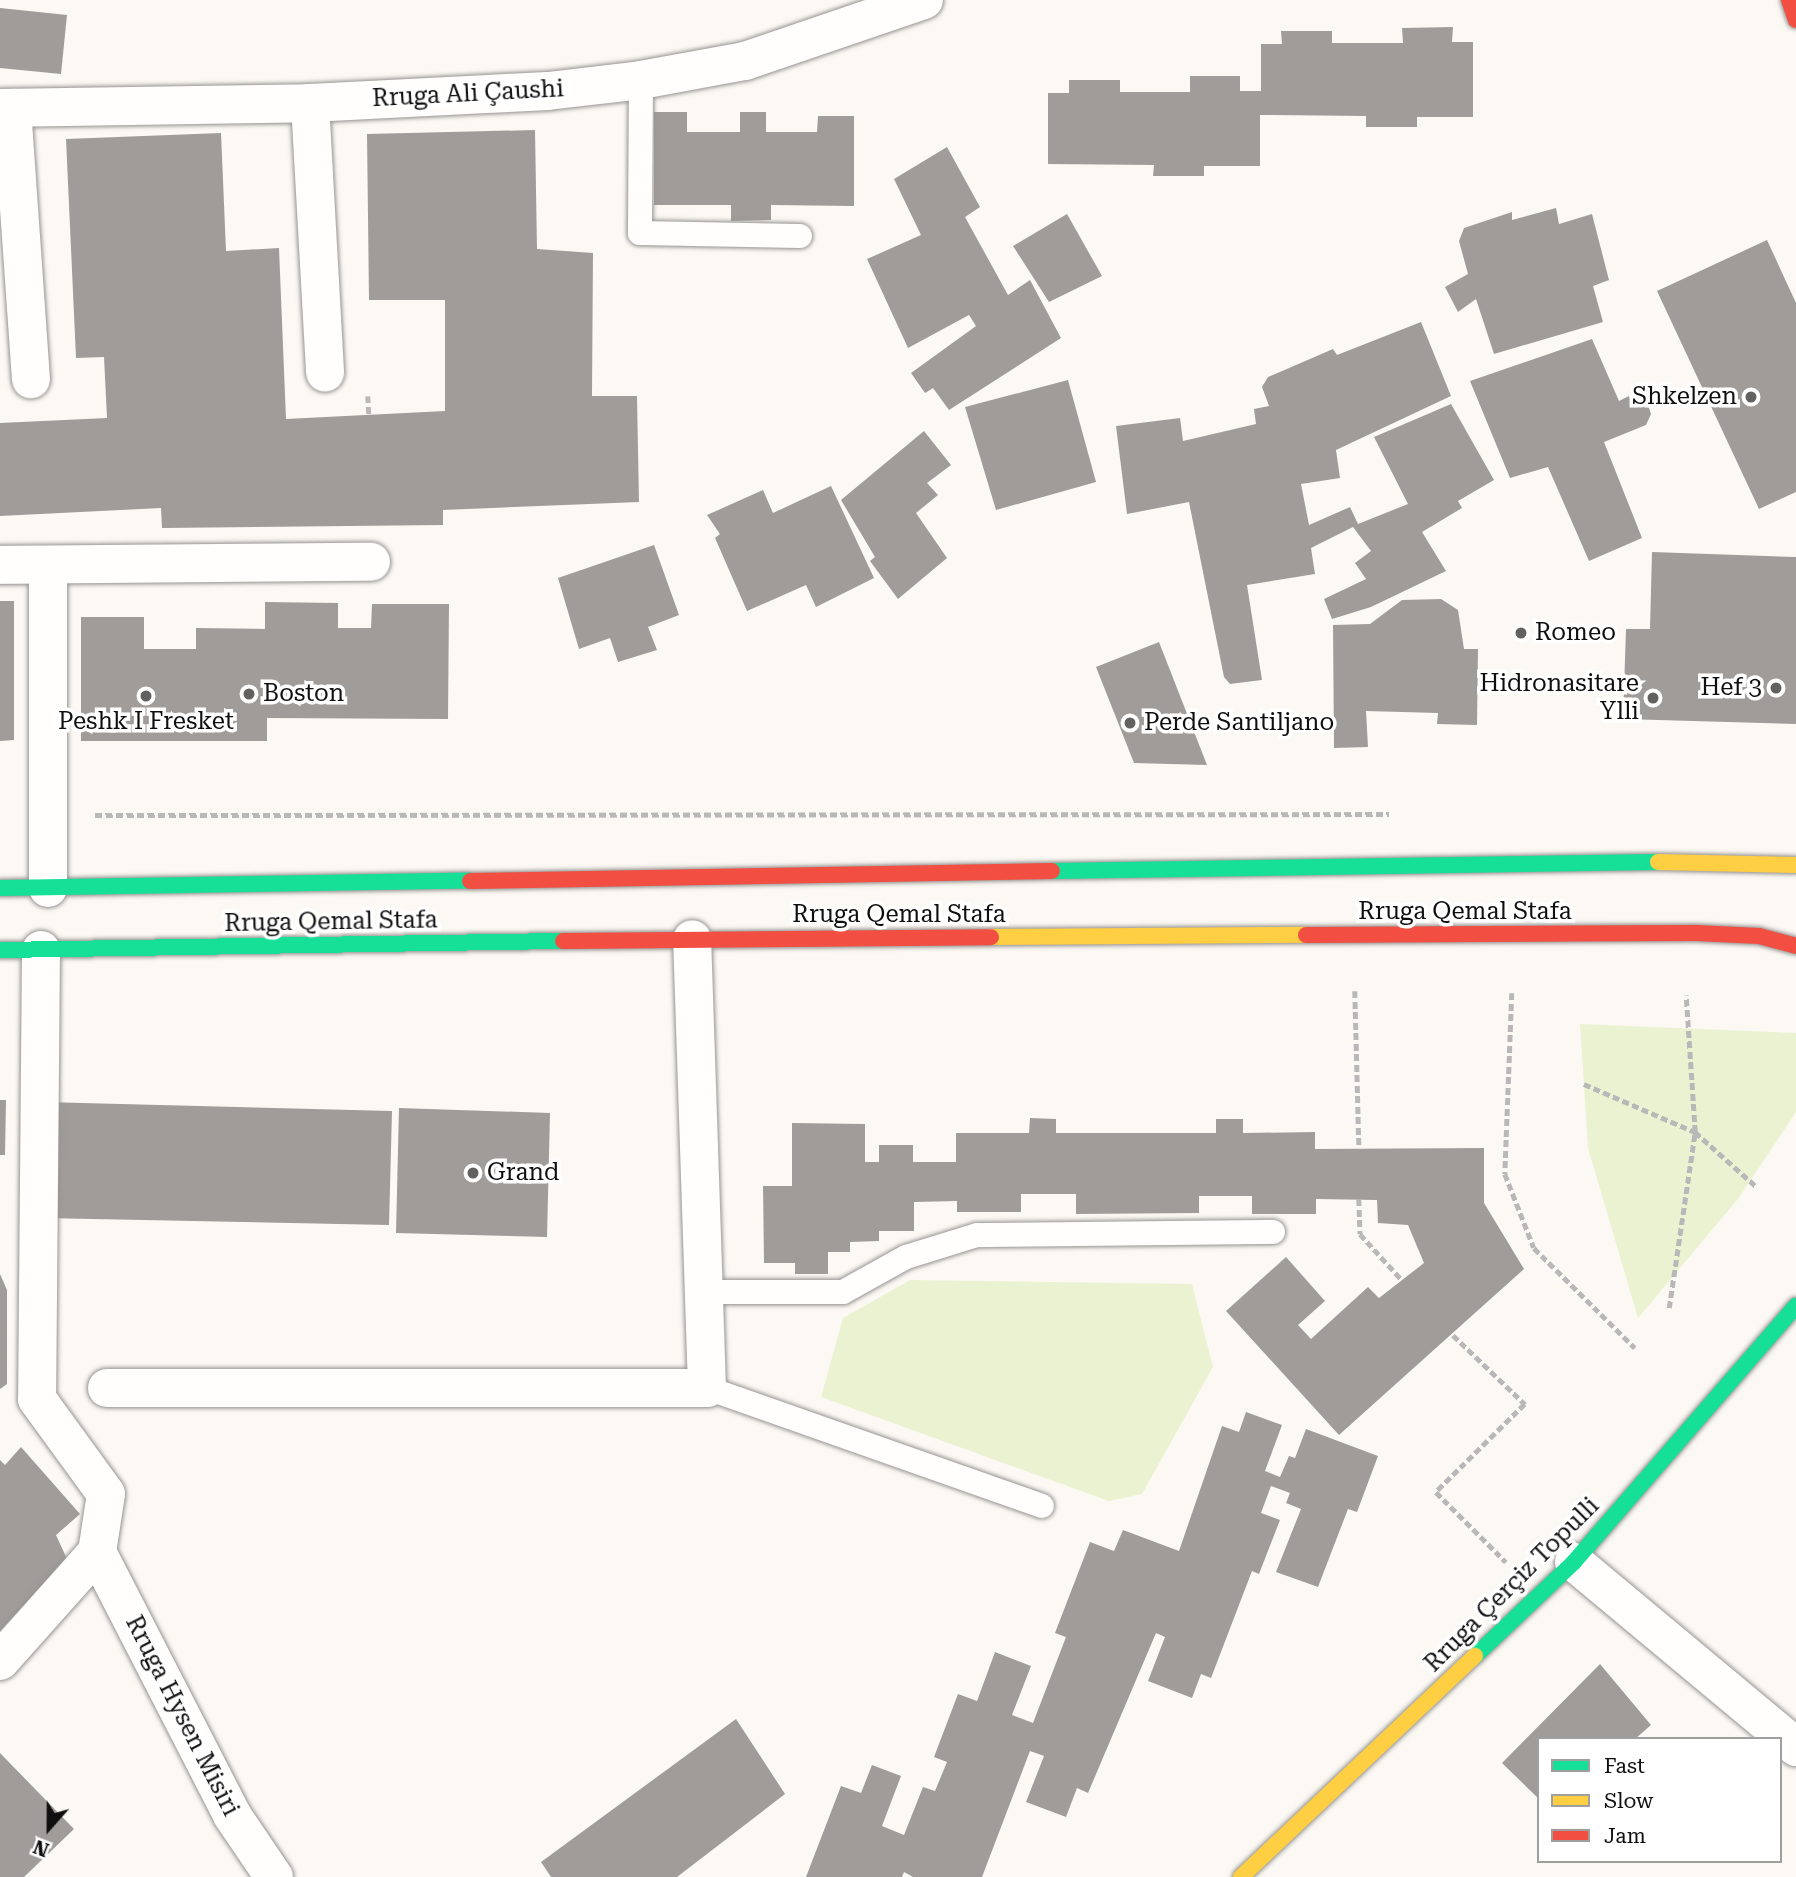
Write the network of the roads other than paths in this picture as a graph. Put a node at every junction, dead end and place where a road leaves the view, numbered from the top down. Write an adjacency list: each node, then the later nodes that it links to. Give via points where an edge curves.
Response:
1 (924, 0): 4 (street, Rruga Ali Çaushi, via 745,61)
2 (1789, 0): 3 (main road)
3 (1796, 20)
4 (641, 80): 5 (street, Rruga Ali Çaushi, via 548,91); 7 (lane, via 640,233)
5 (310, 103): 6 (street, Rruga Ali Çaushi); 8 (street)
6 (6, 108): 9 (street)
7 (800, 236)
8 (325, 373)
9 (31, 379)
10 (372, 562): 12 (street)
11 (0, 565): 12 (street)
12 (48, 565): 15 (street)
13 (1796, 865): 15 (main road, Rruga Qemal Stafa, via 1645,862)
14 (0, 888): 15 (main road, Rruga Qemal Stafa)
15 (48, 888)
16 (692, 939): 17 (main road, Rruga Qemal Stafa, via 1696,933 1759,936); 19 (main road, Rruga Qemal Stafa); 21 (street)
17 (1796, 946)
18 (0, 950): 19 (main road, Rruga Qemal Stafa)
19 (41, 950): 26 (street, via 37,1399 106,1494)
20 (1273, 1232): 21 (lane, via 977,1235 906,1257 843,1292)
21 (704, 1292): 24 (street)
22 (1796, 1306): 27 (main road, Rruga Çerçiz Topulli)
23 (107, 1388): 24 (street)
24 (707, 1388): 25 (lane)
25 (1042, 1506)
26 (97, 1552): 28 (street); 30 (street, Rruga Hysen Misiri, via 232,1815)
27 (1574, 1562): 29 (street); 31 (main road, Rruga Çerçiz Topulli)
28 (0, 1661)
29 (1796, 1747)
30 (274, 1877)
31 (1241, 1877)

